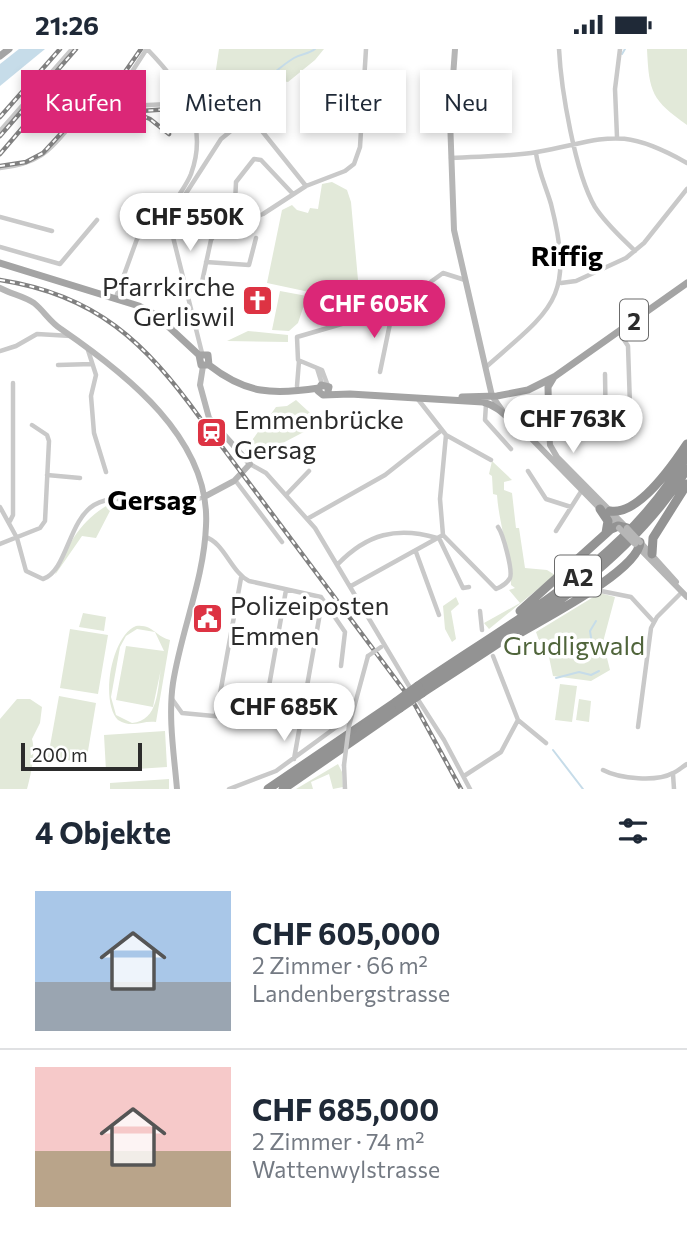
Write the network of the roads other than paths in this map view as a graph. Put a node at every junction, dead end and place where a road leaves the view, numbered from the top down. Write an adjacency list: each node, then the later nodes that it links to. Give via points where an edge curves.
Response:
1 (9, 49): 8 (main road)
2 (72, 49): 11 (street)
3 (147, 49): 9 (street); 10 (street)
4 (366, 49): 22 (street, via 357,158 345,171)
5 (456, 49): 19 (street)
6 (559, 49): 17 (street)
7 (620, 49): 16 (street, via 615,89)
8 (0, 56)
9 (133, 70)
10 (167, 70)
11 (0, 131)
12 (65, 133): 21 (street, via 42,157)
13 (195, 133): 26 (street, via 195,159)
14 (228, 133): 26 (street)
15 (261, 133): 22 (street)
16 (617, 137): 17 (street); 20 (street, via 637,139)
17 (574, 144): 18 (street); 32 (street, via 593,204)
18 (536, 153): 19 (street); 36 (street, via 555,221)
19 (450, 158): 35 (street, via 454,230)
20 (687, 163)
21 (0, 168)
22 (306, 186): 24 (street)
23 (687, 189): 32 (street)
24 (293, 194): 28 (street); 28 (street, via 261,160 254,159 236,182)
25 (0, 217): 29 (street)
26 (168, 217): 39 (street); 40 (street, via 153,223 137,239)
27 (97, 220): 31 (street, via 60,264)
28 (234, 226): 33 (street, via 213,235)
29 (52, 231)
30 (256, 238): 33 (street, via 249,265)
31 (0, 247)
32 (635, 251): 36 (street, via 611,267)
33 (206, 262): 39 (street, via 201,284)
34 (0, 263): 40 (main road)
35 (465, 280): 41 (street, via 443,273); 53 (street)
36 (561, 283): 53 (street, via 544,316)
37 (687, 283): 42 (main road, 2)
38 (0, 288): 43 (street, via 34,304)
39 (188, 292): 44 (street)
40 (116, 297): 46 (main road, via 152,313)
41 (393, 309): 49 (street, via 297,337); 54 (street)
42 (619, 331): 56 (main road, 2); 65 (street, via 628,347)
43 (71, 336): 45 (street); 47 (street, via 37,334)
44 (198, 341): 46 (street); 48 (street)
45 (87, 346): 50 (street); 91 (street, via 160,410 191,462)
46 (188, 346): 48 (main road)
47 (0, 351)
48 (201, 354): 52 (main road, via 211,358)
49 (299, 361): 58 (street); 59 (street, via 325,374)
50 (92, 364): 51 (street); 84 (street, via 97,379 91,396 94,433)
51 (58, 365)
52 (206, 365): 59 (main road, 2, via 243,387); 80 (street, via 200,385 209,418)
53 (486, 367): 64 (street)
54 (380, 372)
55 (604, 374): 66 (street)
56 (554, 377): 60 (main road, 2); 62 (main road)
57 (13, 383): 96 (street, via 13,515)
58 (297, 386)
59 (324, 389): 63 (main road, 2)
60 (528, 390): 61 (main road, 2); 62 (main road, via 542,391)
61 (515, 394): 64 (main road, 2); 67 (main road)
62 (547, 397): 69 (main road)
63 (417, 398): 64 (main road, 2); 70 (street)
64 (489, 400): 67 (main road, 2); 77 (street, via 485,420)
65 (629, 402): 66 (street); 74 (street)
66 (606, 403): 73 (street, via 570,405); 75 (street)
67 (504, 412): 71 (main road, 2)
68 (32, 425): 85 (street, via 49,439)
69 (548, 428): 71 (main road, via 538,437); 89 (street, via 555,454)
70 (442, 430): 72 (street); 95 (street, via 385,475)
71 (524, 432): 89 (street)
72 (446, 435): 79 (street); 102 (street)
73 (568, 435)
74 (631, 436)
75 (606, 437)
76 (687, 444): 94 (highway, via 637,503 624,511)
77 (511, 449)
78 (687, 455): 126 (highway, A2, via 648,511 598,559)
79 (491, 460)
80 (250, 464): 87 (street); 90 (street, via 266,473)
81 (687, 469): 124 (highway, A2, via 646,525 610,559)
82 (309, 471): 90 (street)
83 (528, 471): 93 (street, via 546,499)
84 (106, 472)
85 (47, 474): 86 (street); 103 (street, via 43,525)
86 (80, 478)
87 (235, 480): 91 (street); 105 (street)
88 (687, 484): 104 (highway)
89 (584, 489): 93 (street); 94 (street)
90 (286, 495): 95 (street)
91 (204, 497): 101 (street); 103 (street, via 164,507 118,498 98,503 82,515 54,572 43,579 26,571)
92 (0, 507): 96 (street)
93 (571, 507): 99 (street)
94 (605, 510): 98 (street); 100 (highway)
95 (307, 519): 111 (street)
96 (9, 521): 103 (street)
97 (498, 527): 102 (street, via 511,573 499,589)
98 (622, 527): 100 (highway); 107 (street, bridge)
99 (556, 531)
100 (606, 533): 126 (highway, via 519,612)
101 (205, 537): 112 (street, via 213,540); 128 (street)
102 (440, 537): 108 (street); 111 (street, via 392,531 358,546); 114 (street, via 463,589)
103 (17, 538): 106 (street)
104 (653, 538): 107 (highway); 109 (highway)
105 (282, 541)
106 (0, 544)
107 (639, 545): 109 (street); 110 (highway)
108 (416, 552): 113 (street); 120 (street)
109 (652, 557): 110 (highway); 117 (street)
110 (627, 563): 124 (highway)
111 (338, 564): 113 (street)
112 (241, 577): 115 (street); 130 (street)
113 (351, 586): 123 (street)
114 (469, 587)
115 (286, 590): 118 (street, via 319,595); 132 (street)
116 (601, 591): 121 (street, via 631,597)
117 (685, 595): 121 (street)
118 (322, 602): 125 (street, via 345,632); 134 (street)
119 (480, 611): 122 (street)
120 (439, 615)
121 (654, 622): 135 (street)
122 (481, 627)
123 (383, 646): 131 (street, bridge, via 368,656); 141 (street)
124 (489, 653): 127 (highway, A2); 133 (street)
125 (341, 666)
126 (443, 669): 127 (highway, A2)
127 (420, 690): 129 (highway, A2, bridge)
128 (172, 699): 130 (street, via 180,712); 142 (street)
129 (398, 705): 144 (highway, A2); 145 (highway, A2)
130 (216, 716): 132 (street)
131 (350, 717): 137 (street); 146 (street, bridge)
132 (263, 720): 134 (street)
133 (518, 720): 136 (street); 141 (street, via 500,753)
134 (300, 724): 137 (street)
135 (638, 727)
136 (546, 743)
137 (295, 759): 143 (street, via 262,778)
138 (687, 764): 140 (street)
139 (603, 770): 140 (street, via 625,778)
140 (673, 774): 148 (street)
141 (464, 776): 147 (street)
142 (177, 789)
143 (229, 789)
144 (268, 789)
145 (283, 789)
146 (345, 789)
147 (470, 789)
148 (674, 789)

